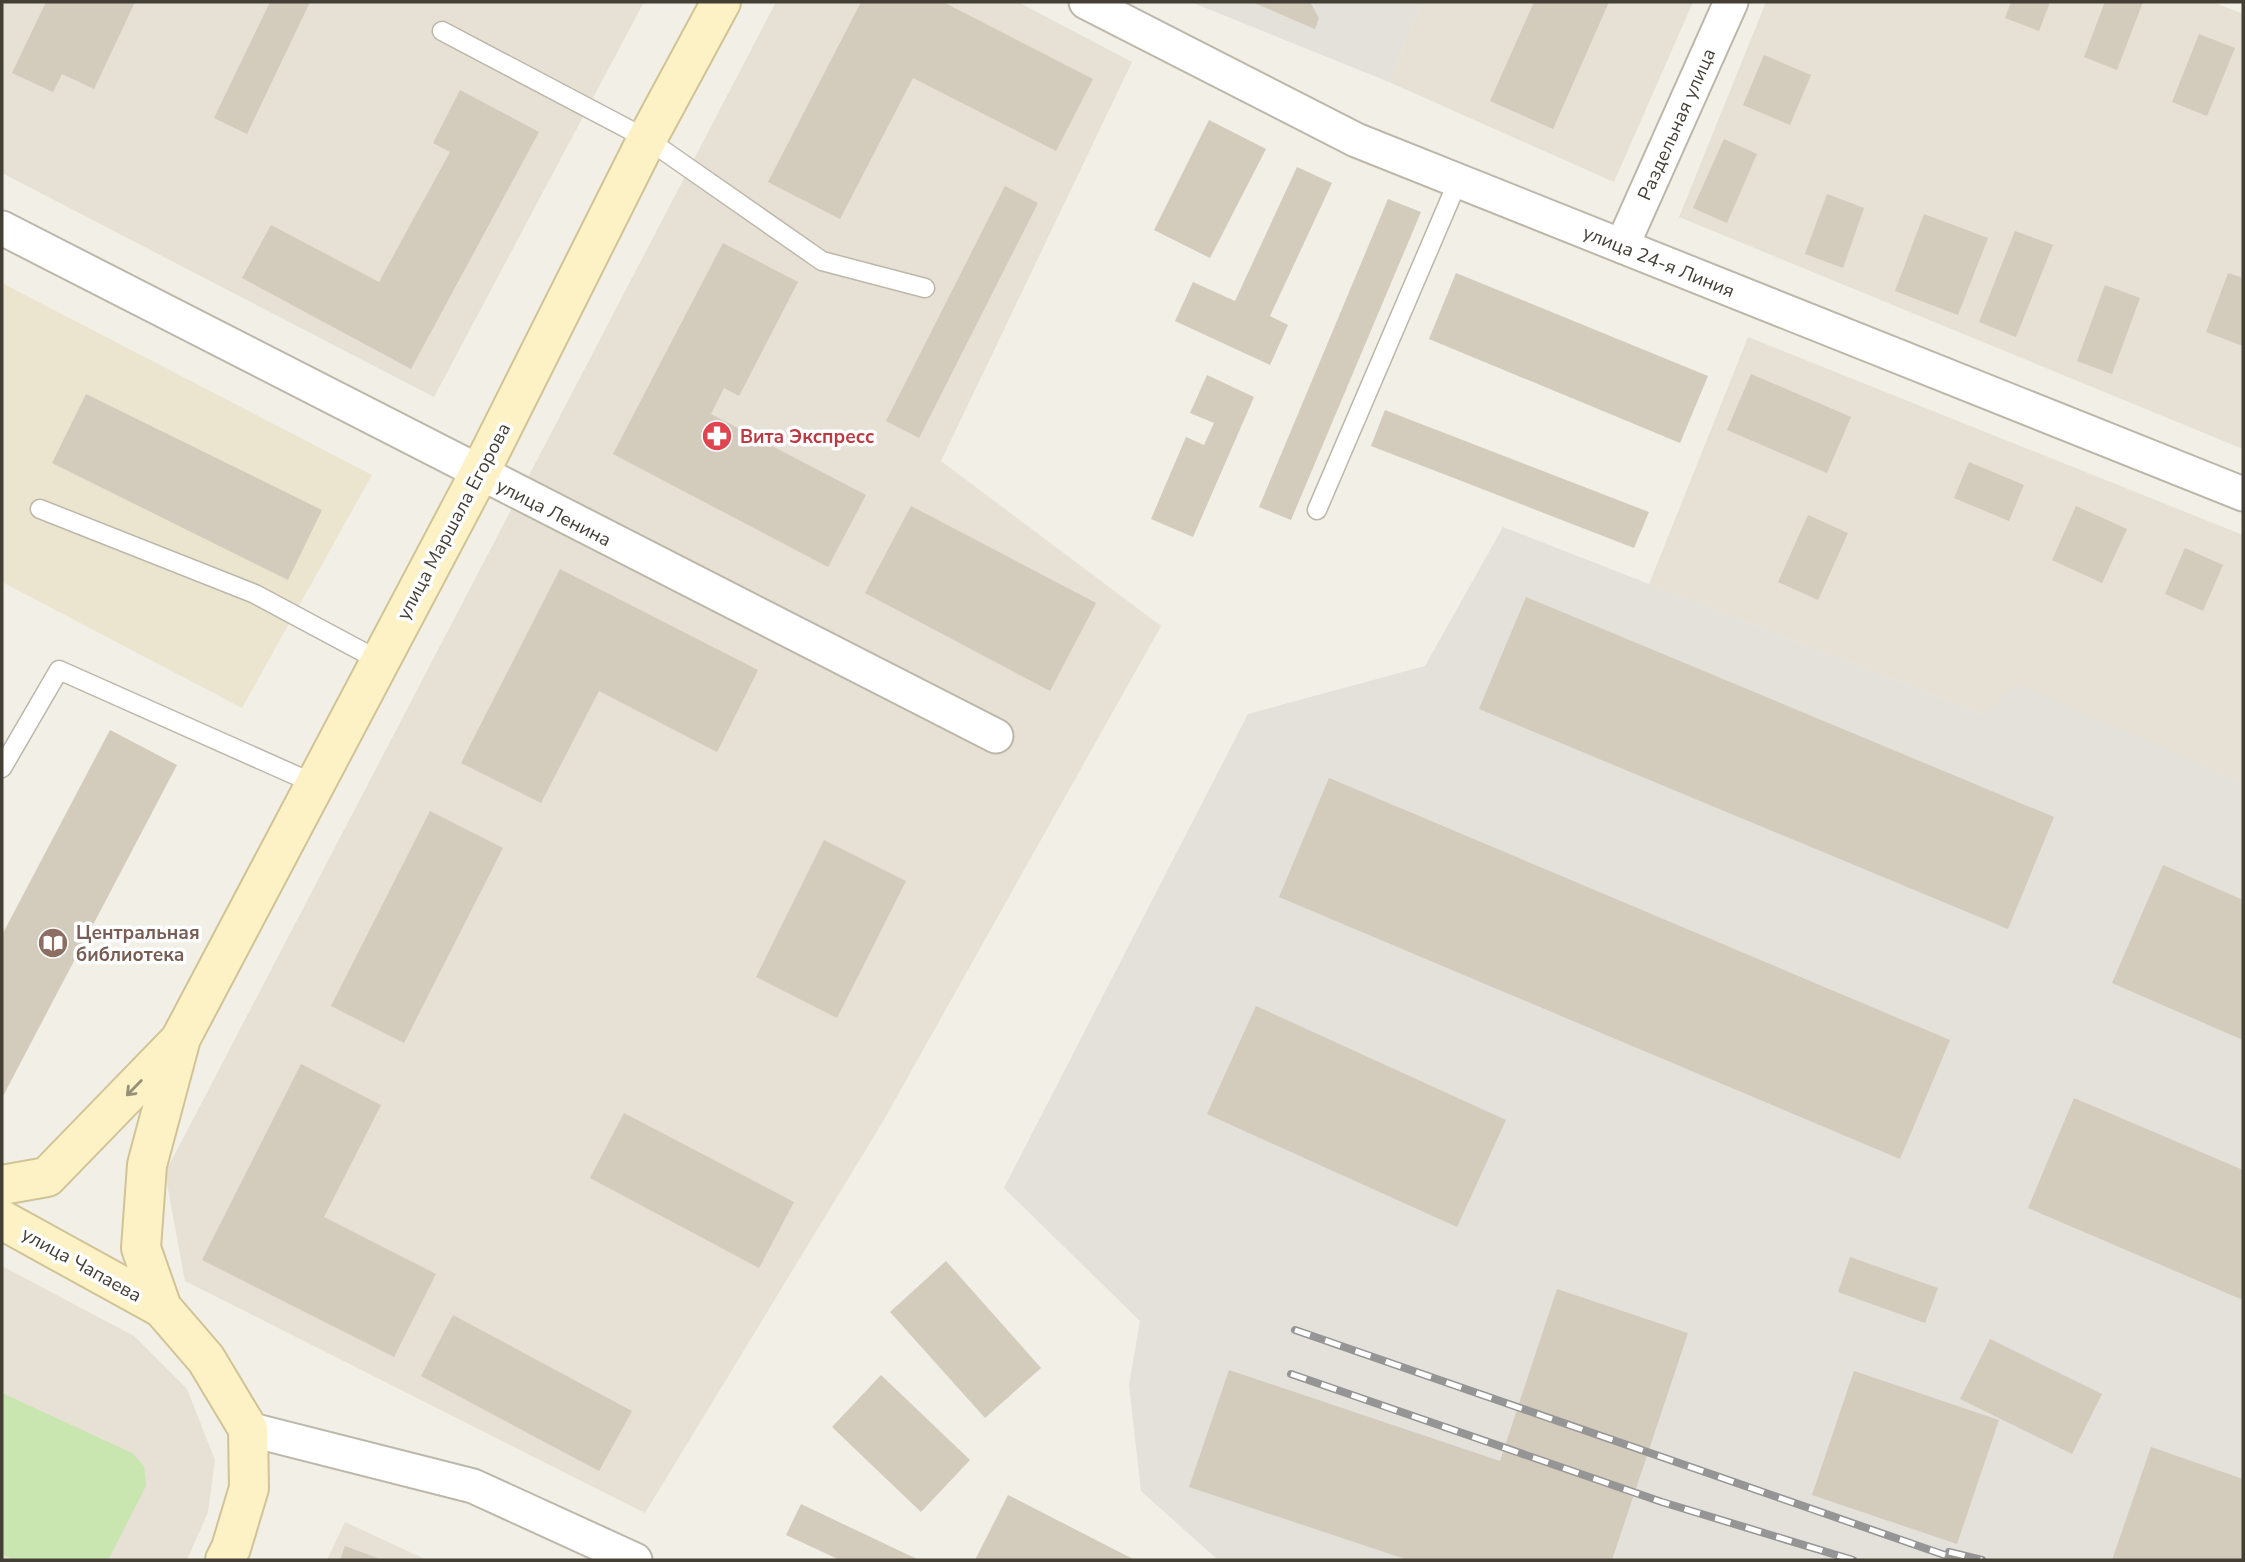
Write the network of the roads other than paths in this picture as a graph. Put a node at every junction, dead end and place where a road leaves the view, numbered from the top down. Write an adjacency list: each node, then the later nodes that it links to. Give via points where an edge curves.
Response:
1 (721, 2): 5 (main road, улица Маршала Егорова)
2 (1086, 2): 6 (street, улица 24-я Линия, via 1356,140)
3 (1731, 2): 8 (street, Раздельная улица)
4 (442, 32): 5 (lane)
5 (647, 139): 9 (lane, via 821,261); 10 (main road, улица Маршала Егорова)
6 (1458, 181): 8 (street, улица 24-я Линия); 13 (lane)
7 (2, 228): 10 (street, улица Ленина)
8 (1622, 246): 11 (street, улица 24-я Линия)
9 (925, 288)
10 (479, 474): 14 (main road, улица Маршала Егорова); 15 (street, улица Ленина)
11 (2243, 494)
12 (40, 509): 14 (lane, via 256,594)
13 (1317, 510)
14 (380, 661): 17 (main road, улица Маршала Егорова)
15 (996, 736)
16 (2, 768): 17 (lane, via 59,670)
17 (315, 784): 18 (main road, улица Маршала Егорова)
18 (181, 1038): 19 (main road, one-way to 19, via 47,1177); 21 (main road, via 147,1165 141,1248)
19 (2, 1185)
20 (2, 1220): 21 (main road, улица Чапаева)
21 (162, 1308): 22 (main road, via 206,1359)
22 (248, 1429): 23 (main road, via 248,1488); 24 (street, via 473,1486)
23 (225, 1560)
24 (635, 1560)

